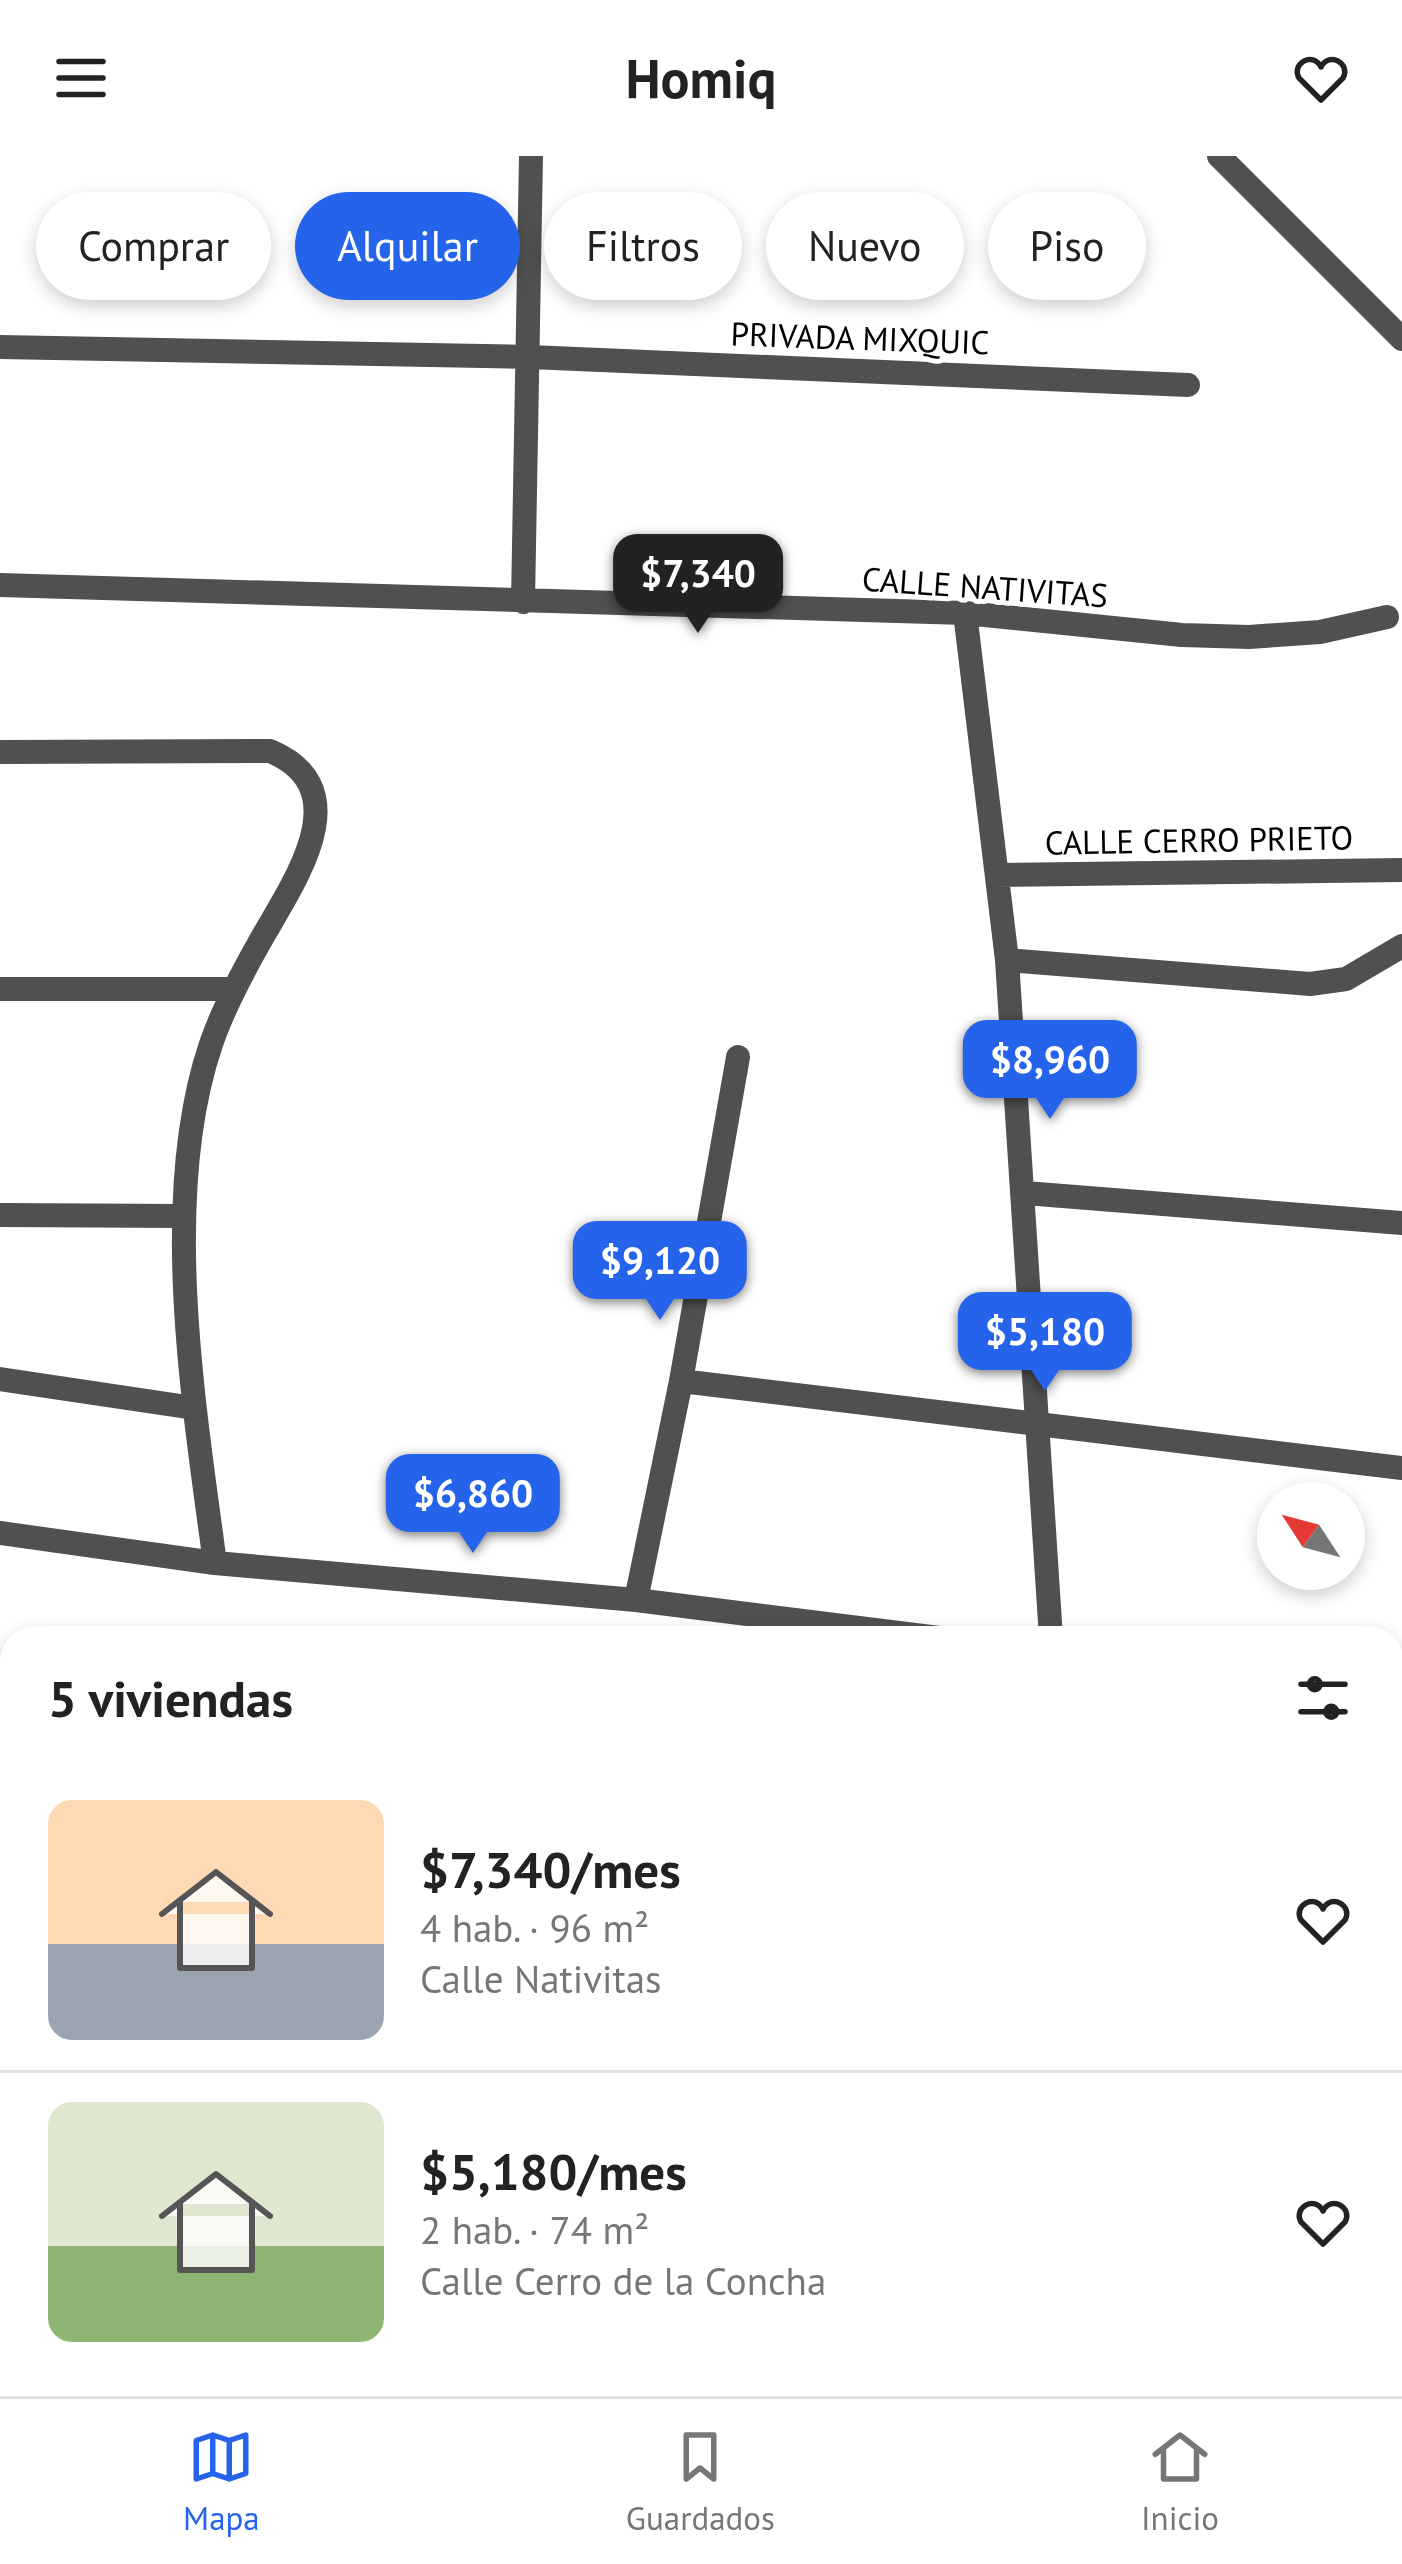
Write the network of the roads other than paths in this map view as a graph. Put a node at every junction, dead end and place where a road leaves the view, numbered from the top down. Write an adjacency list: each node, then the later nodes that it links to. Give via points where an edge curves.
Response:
1 (530, 156): 7 (street)
2 (1219, 156): 4 (street)
3 (1402, 307): 4 (street)
4 (1373, 309): 5 (street)
5 (1402, 339)
6 (0, 346): 7 (street, PRIVADA MIXQUIC)
7 (530, 357): 8 (street, PRIVADA MIXQUIC); 10 (street)
8 (1188, 385)
9 (0, 585): 10 (street, CALLE NATIVITAS)
10 (524, 602): 11 (street, CALLE NATIVITAS)
11 (965, 613): 12 (street, CALLE NATIVITAS, via 1249,638); 15 (street)
12 (1387, 617)
13 (0, 752): 19 (street, via 270,751 294,761 312,787 313,839)
14 (1402, 870): 15 (street, CALLE CERRO PRIETO)
15 (997, 875): 17 (street)
16 (1402, 946): 17 (street, via 1346,979 1310,984)
17 (1007, 961): 21 (street)
18 (0, 989): 19 (street)
19 (234, 989): 23 (street, via 200,1079)
20 (738, 1057): 26 (street)
21 (1025, 1192): 24 (street); 28 (street)
22 (0, 1215): 23 (street)
23 (183, 1216): 27 (street)
24 (1402, 1223)
25 (0, 1378): 27 (street)
26 (681, 1381): 28 (street); 32 (street)
27 (194, 1408): 31 (street)
28 (1038, 1424): 29 (street); 34 (street)
29 (1402, 1468)
30 (0, 1533): 31 (street)
31 (215, 1563): 32 (street)
32 (636, 1600): 33 (street)
33 (843, 1626)
34 (1050, 1626)

